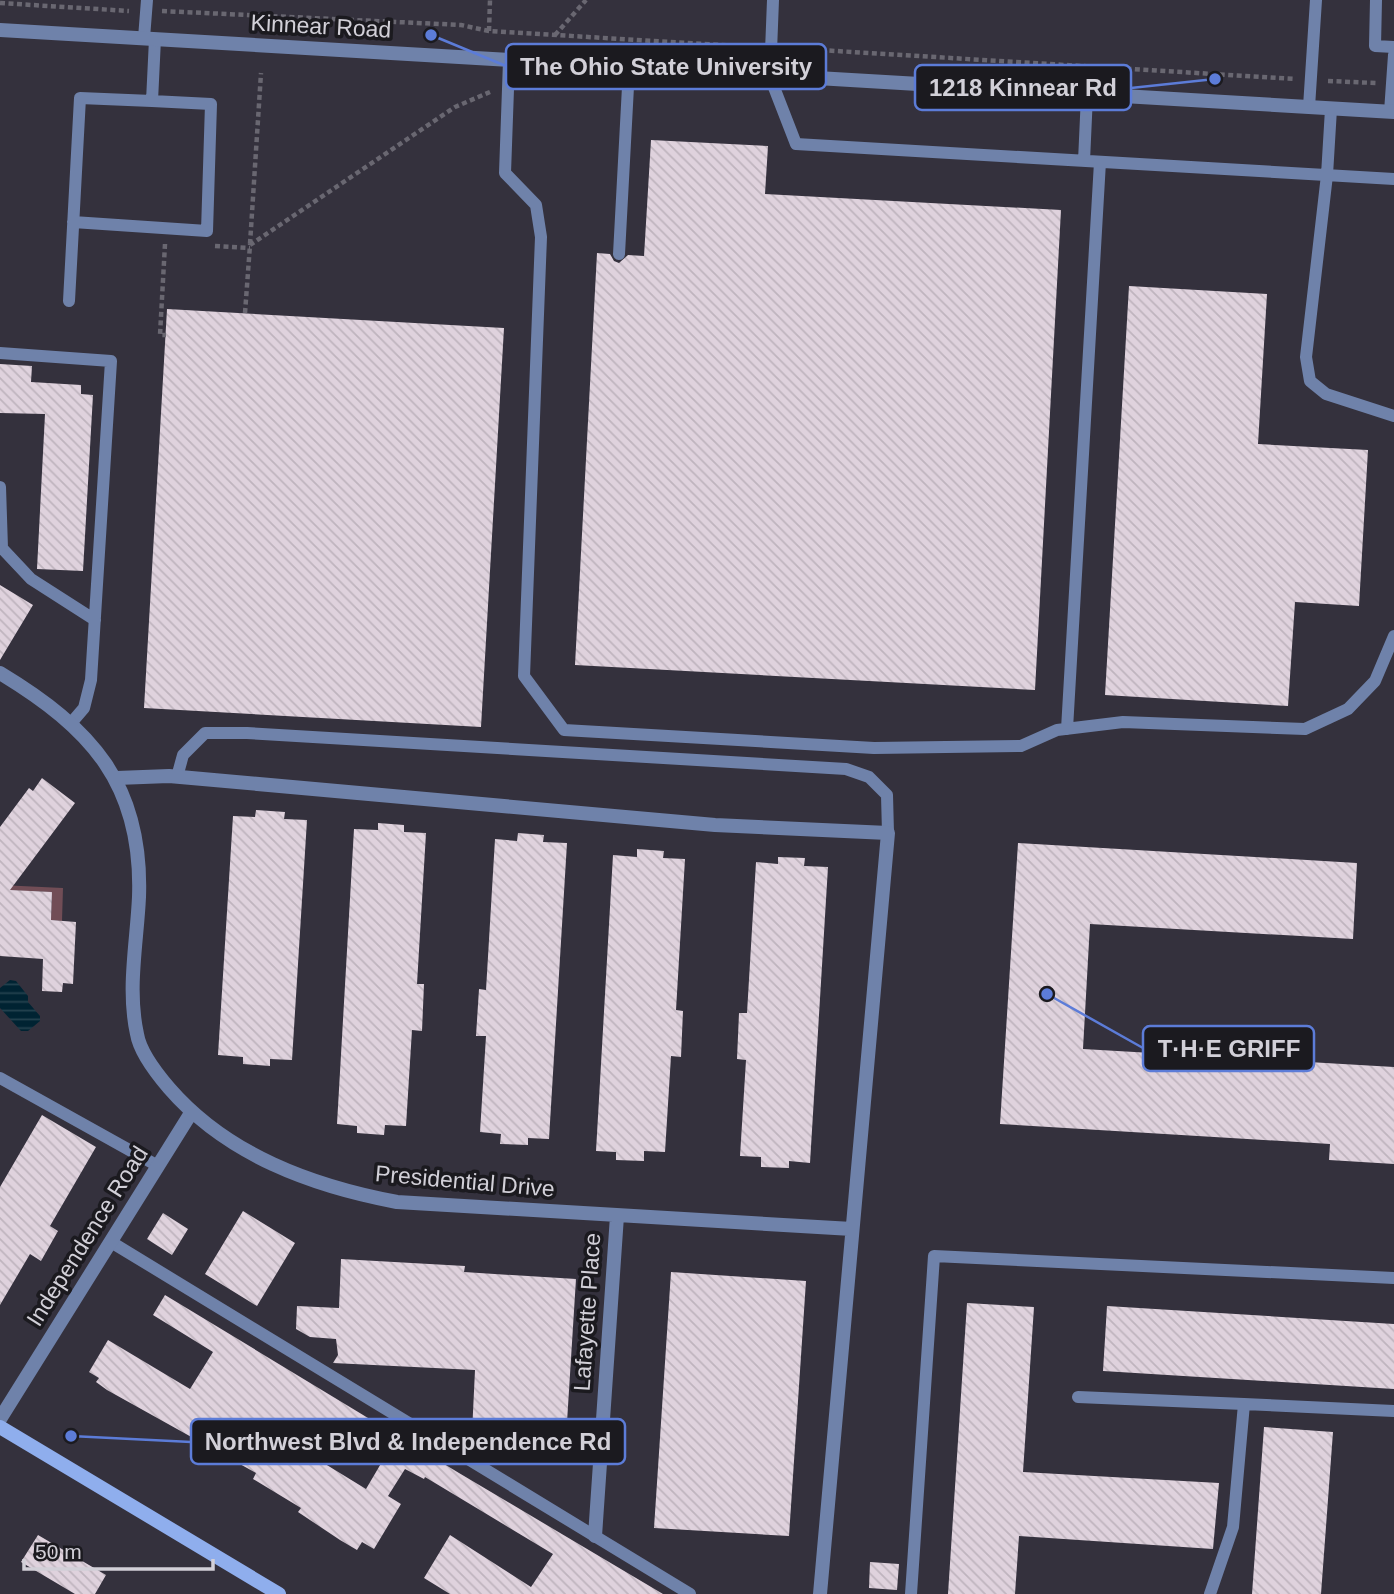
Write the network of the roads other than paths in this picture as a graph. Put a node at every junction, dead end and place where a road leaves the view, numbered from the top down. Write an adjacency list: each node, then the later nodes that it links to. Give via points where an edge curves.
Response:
1 (773, 0): 11 (lane)
2 (1316, 0): 14 (lane)
3 (1376, 0): 7 (lane, via 1374,46)
4 (147, 6): 6 (lane)
5 (0, 30): 6 (street, Kinnear Road)
6 (149, 39): 9 (street, Kinnear Road); 13 (lane)
7 (1394, 47)
8 (1394, 55): 16 (lane)
9 (509, 61): 10 (street, Kinnear Road); 32 (lane, via 505,173 536,205 541,237 524,676 564,730 874,748 1021,746)
10 (629, 68): 11 (street, Kinnear Road); 22 (lane)
11 (771, 77): 12 (street, Kinnear Road); 17 (lane, via 796,144)
12 (1087, 95): 14 (street, Kinnear Road); 17 (lane)
13 (152, 101): 21 (lane, via 80,99); 21 (lane, via 211,104 207,230)
14 (1309, 107): 15 (street, Kinnear Road)
15 (1331, 108): 16 (street, Kinnear Road); 19 (lane)
16 (1392, 112)
17 (1084, 161): 18 (lane)
18 (1100, 162): 19 (lane); 32 (lane)
19 (1327, 175): 20 (lane); 25 (lane, via 1306,358 1310,381 1326,394)
20 (1394, 179)
21 (73, 222): 23 (lane)
22 (618, 254)
23 (69, 301)
24 (0, 353): 28 (lane, via 111,361)
25 (1394, 416)
26 (0, 487): 27 (lane)
27 (1, 547): 28 (lane, via 31,579)
28 (95, 620): 31 (lane, via 91,680 84,708)
29 (1393, 642): 32 (lane, via 1376,681 1348,709 1305,729 1123,722)
30 (0, 673): 31 (street, Presidential Drive)
31 (72, 722): 34 (street, Presidential Drive)
32 (1067, 729)
33 (177, 777): 34 (street); 35 (street, via 715,825); 35 (lane, via 183,755 205,733 845,769 869,778 887,795)
34 (117, 778): 37 (street, Presidential Drive, via 137,842 133,994 137,1037 157,1075)
35 (888, 833): 40 (street)
36 (0, 1078): 38 (lane)
37 (191, 1113): 38 (street, Independence Road); 39 (street, Presidential Drive, via 264,1159 306,1180 349,1193 397,1202)
38 (158, 1166): 41 (street, Independence Road)
39 (617, 1216): 40 (street, Presidential Drive); 48 (street, Lafayette Place)
40 (852, 1229): 51 (street)
41 (111, 1242): 46 (street, Independence Road); 48 (lane)
42 (1394, 1278): 52 (lane, via 934,1256)
43 (1078, 1397): 44 (lane)
44 (1244, 1404): 45 (lane); 53 (lane, via 1233,1527)
45 (1394, 1411)
46 (0, 1419)
47 (0, 1427): 49 (main road)
48 (595, 1536): 50 (lane)
49 (279, 1594)
50 (690, 1594)
51 (820, 1594)
52 (911, 1594)
53 (1210, 1594)

